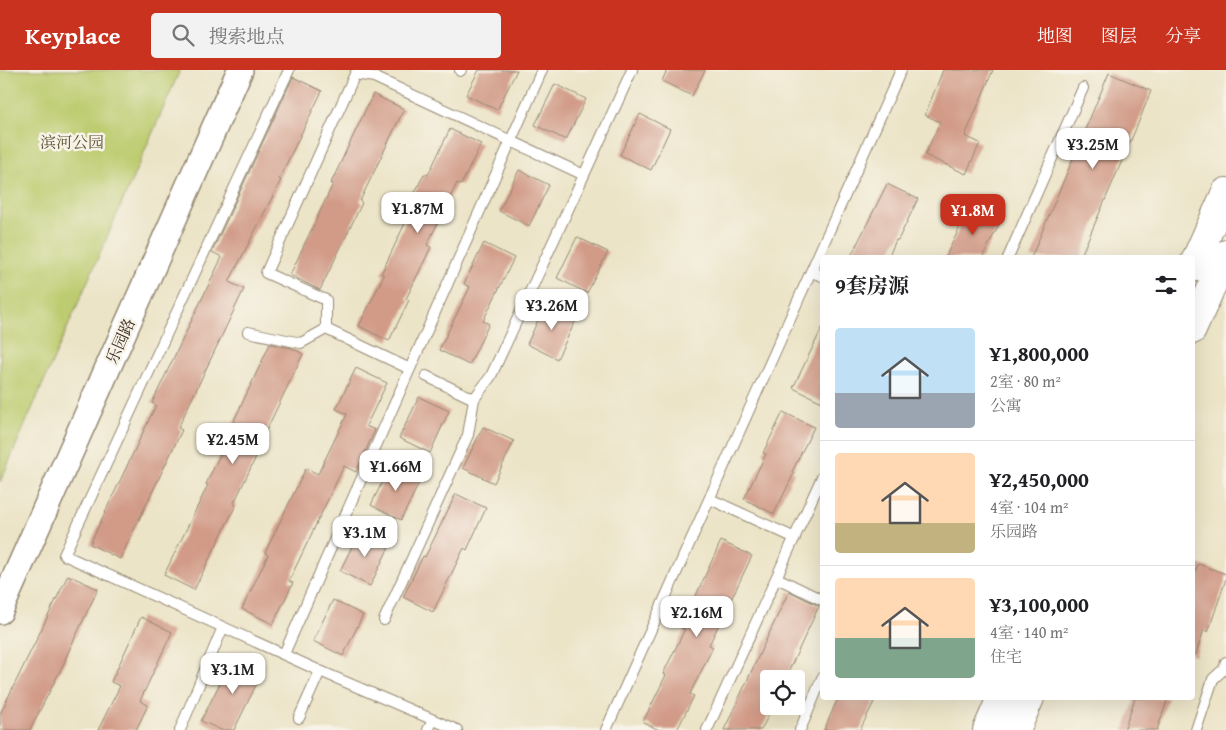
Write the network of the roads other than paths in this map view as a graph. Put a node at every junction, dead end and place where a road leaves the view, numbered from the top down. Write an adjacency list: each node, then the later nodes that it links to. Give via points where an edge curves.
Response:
1 (240, 70): 26 (street, 乐园路)
2 (289, 70): 28 (lane, via 64,555)
3 (542, 70): 7 (lane)
4 (632, 70): 8 (lane)
5 (901, 70): 13 (lane)
6 (1083, 88): 11 (lane)
7 (510, 141): 8 (lane); 16 (lane, via 374,76 355,74 266,273 326,300); 18 (lane)
8 (584, 175): 20 (lane, via 491,376)
9 (1226, 192): 12 (main road)
10 (1226, 254): 15 (main road)
11 (1009, 255)
12 (1195, 261)
13 (812, 272): 14 (lane); 22 (lane)
14 (820, 275)
15 (1195, 323)
16 (326, 330): 17 (lane, via 302,343); 18 (lane)
17 (248, 332)
18 (410, 369): 29 (lane)
19 (426, 376): 20 (lane)
20 (474, 399): 27 (lane, via 468,435)
21 (820, 482): 23 (lane)
22 (710, 499): 23 (lane); 40 (lane)
23 (795, 538): 24 (lane)
24 (777, 578): 25 (lane); 41 (lane)
25 (820, 599)
26 (0, 611)
27 (384, 620)
28 (223, 627): 29 (lane); 37 (lane)
29 (284, 654): 31 (lane)
30 (1225, 667): 45 (lane, via 1214,678)
31 (320, 671): 35 (lane); 36 (lane)
32 (820, 683): 42 (lane)
33 (1000, 700): 43 (main road)
34 (1029, 700): 44 (main road)
35 (299, 718)
36 (433, 720): 38 (lane); 39 (lane)
37 (180, 730)
38 (428, 730)
39 (457, 730)
40 (606, 730)
41 (707, 730)
42 (800, 730)
43 (987, 730)
44 (1016, 730)
45 (1196, 730)

